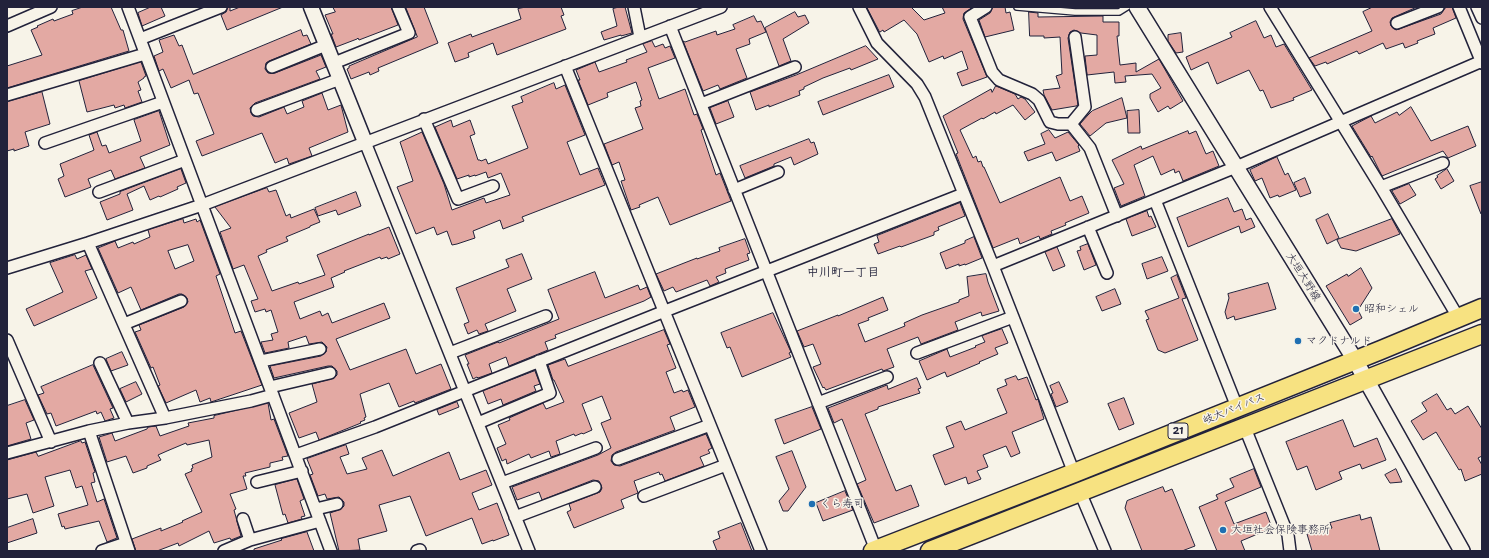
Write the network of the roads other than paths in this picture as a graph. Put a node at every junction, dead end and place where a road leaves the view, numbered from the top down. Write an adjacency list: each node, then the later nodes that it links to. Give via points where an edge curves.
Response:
1 (51, 7): 19 (street)
2 (128, 7): 23 (street)
3 (221, 7): 23 (street)
4 (398, 7): 27 (street, via 409,32)
5 (634, 7): 21 (street)
6 (721, 7): 20 (street)
7 (859, 7): 49 (street, via 877,43 917,84 925,97)
8 (986, 7): 38 (street, via 970,17 992,72 1000,80 1032,94 1039,100 1050,122)
9 (1017, 7): 10 (lane, via 1075,12 1118,12)
10 (1127, 7)
11 (1137, 7): 43 (main road, 大垣大野線)
12 (1270, 7): 37 (street)
13 (1438, 7): 18 (street)
14 (1459, 7): 26 (street)
15 (1477, 7): 17 (street)
16 (315, 8): 24 (street)
17 (1482, 18)
18 (1397, 23)
19 (7, 26)
20 (670, 26): 21 (street); 34 (street)
21 (640, 37): 28 (street)
22 (1075, 37): 38 (street, via 1085,107)
23 (140, 39): 25 (street)
24 (326, 45): 27 (street); 29 (street)
25 (145, 54): 32 (street); 33 (street)
26 (1482, 62): 37 (street)
27 (334, 63): 31 (street)
28 (565, 66): 36 (street); 61 (street)
29 (272, 67)
30 (796, 67): 34 (street)
31 (340, 79): 35 (street); 39 (street)
32 (7, 95)
33 (163, 102): 40 (street); 41 (street)
34 (701, 104): 47 (street)
35 (257, 110)
36 (424, 119): 39 (street); 45 (street, via 458,199)
37 (1340, 122): 43 (street); 46 (street)
38 (1071, 124): 52 (street, via 1090,148)
39 (365, 142): 51 (street); 69 (street)
40 (45, 143)
41 (185, 160): 48 (street); 51 (street)
42 (1443, 163): 46 (street)
43 (1236, 167): 50 (street); 71 (main road, 大垣大野線)
44 (778, 172): 47 (street)
45 (494, 186)
46 (1381, 187): 64 (street)
47 (734, 190): 57 (street)
48 (99, 192)
49 (963, 194): 55 (street); 57 (street)
50 (1156, 200): 52 (street); 81 (street)
51 (202, 205): 54 (street); 73 (street)
52 (1117, 216): 53 (street)
53 (1088, 227): 55 (street); 58 (street)
54 (88, 243): 56 (street); 65 (street)
55 (993, 266): 63 (street)
56 (7, 268)
57 (766, 272): 61 (street); 80 (street)
58 (1107, 273)
59 (181, 301): 65 (street)
60 (1482, 308): 64 (highway, 岐大バイパス / 21)
61 (665, 311): 72 (street); 85 (street)
62 (546, 316): 69 (street)
63 (1013, 317): 70 (street); 95 (street)
64 (1458, 317): 71 (highway, 岐大バイパス / 21)
65 (124, 324): 82 (street)
66 (1482, 334): 77 (highway, 岐大バイパス / 21)
67 (7, 340): 88 (street)
68 (320, 349): 73 (street)
69 (450, 353): 79 (street)
70 (917, 354)
71 (1355, 360): 77 (main road, 大垣大野線); 81 (highway, 岐大バイパス / 21)
72 (539, 361): 79 (street); 84 (street, via 550,393)
73 (260, 362): 78 (street)
74 (100, 363): 83 (street)
75 (330, 372): 78 (street)
76 (886, 377): 80 (street)
77 (1366, 380): 86 (highway, 岐大バイパス / 21); 117 (main road, 大垣大野線)
78 (272, 391): 82 (street, via 251,400); 91 (street)
79 (465, 391): 84 (street); 91 (street)
80 (818, 403): 108 (street)
81 (1237, 407): 95 (highway, 岐大バイパス / 21)
82 (165, 418): 83 (street)
83 (128, 422): 87 (street)
84 (478, 423): 97 (street)
85 (710, 425): 92 (street); 93 (street)
86 (1245, 428): 99 (highway, 岐大バイパス / 21); 116 (street, via 1288,535)
87 (89, 431): 88 (street); 107 (street)
88 (51, 442): 90 (street)
89 (596, 448): 97 (street)
90 (7, 453)
91 (296, 455): 94 (street)
92 (618, 459)
93 (726, 465): 100 (street); 113 (street)
94 (302, 471): 96 (street); 102 (street)
95 (1074, 473): 108 (highway, 岐大バイパス / 21)
96 (257, 482)
97 (502, 483): 103 (street)
98 (595, 487): 103 (street)
99 (1080, 492): 114 (highway, 岐大バイパス / 21); 115 (street)
100 (644, 496)
101 (337, 504): 102 (street)
102 (316, 509): 105 (street)
103 (515, 517): 112 (street)
104 (243, 519): 106 (street)
105 (320, 521): 106 (street); 111 (street)
106 (250, 540): 110 (street)
107 (127, 547): 109 (street)
108 (875, 550)
109 (102, 551)
110 (224, 551)
111 (332, 551)
112 (529, 551)
113 (761, 551)
114 (930, 551)
115 (1105, 551)
116 (1290, 551)
117 (1462, 551)

